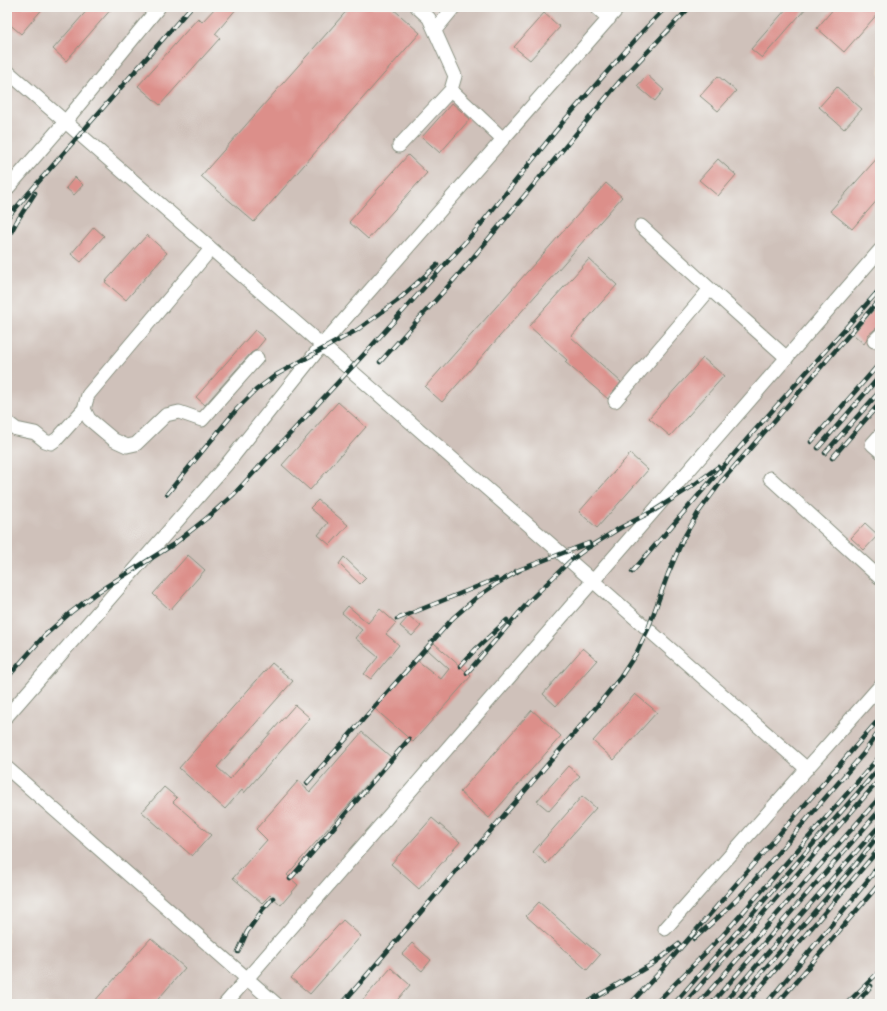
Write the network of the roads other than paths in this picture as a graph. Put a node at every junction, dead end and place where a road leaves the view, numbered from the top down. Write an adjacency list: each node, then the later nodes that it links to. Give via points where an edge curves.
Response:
1 (159, 7): 10 (lane)
2 (417, 7): 7 (lane, via 429,18)
3 (454, 7): 7 (lane)
4 (596, 7): 6 (lane)
5 (619, 7): 6 (lane)
6 (609, 18): 11 (lane)
7 (435, 30): 9 (lane, via 455,76)
8 (7, 71): 10 (lane)
9 (451, 90): 11 (lane); 12 (lane)
10 (65, 122): 13 (lane); 15 (lane)
11 (503, 139): 18 (lane)
12 (399, 146)
13 (7, 189)
14 (641, 226): 17 (lane)
15 (211, 249): 18 (lane); 22 (lane, via 88,395)
16 (880, 250): 20 (lane)
17 (710, 289): 20 (lane); 21 (lane)
18 (322, 345): 28 (lane); 30 (lane, via 227,464)
19 (257, 358): 22 (lane, via 202,420 178,412 166,415 136,444 127,446 114,440 89,419)
20 (786, 358): 28 (lane)
21 (615, 400)
22 (84, 409): 23 (lane, via 51,443 35,433 16,429)
23 (7, 422)
24 (880, 435): 25 (lane, via 872,444)
25 (880, 451)
26 (770, 478): 27 (lane)
27 (880, 578)
28 (593, 581): 32 (lane); 34 (lane)
29 (880, 686): 32 (lane)
30 (7, 716)
31 (7, 768): 34 (lane)
32 (807, 769): 33 (lane)
33 (665, 929)
34 (248, 978): 35 (lane); 36 (lane)
35 (225, 1004)
36 (276, 1004)

